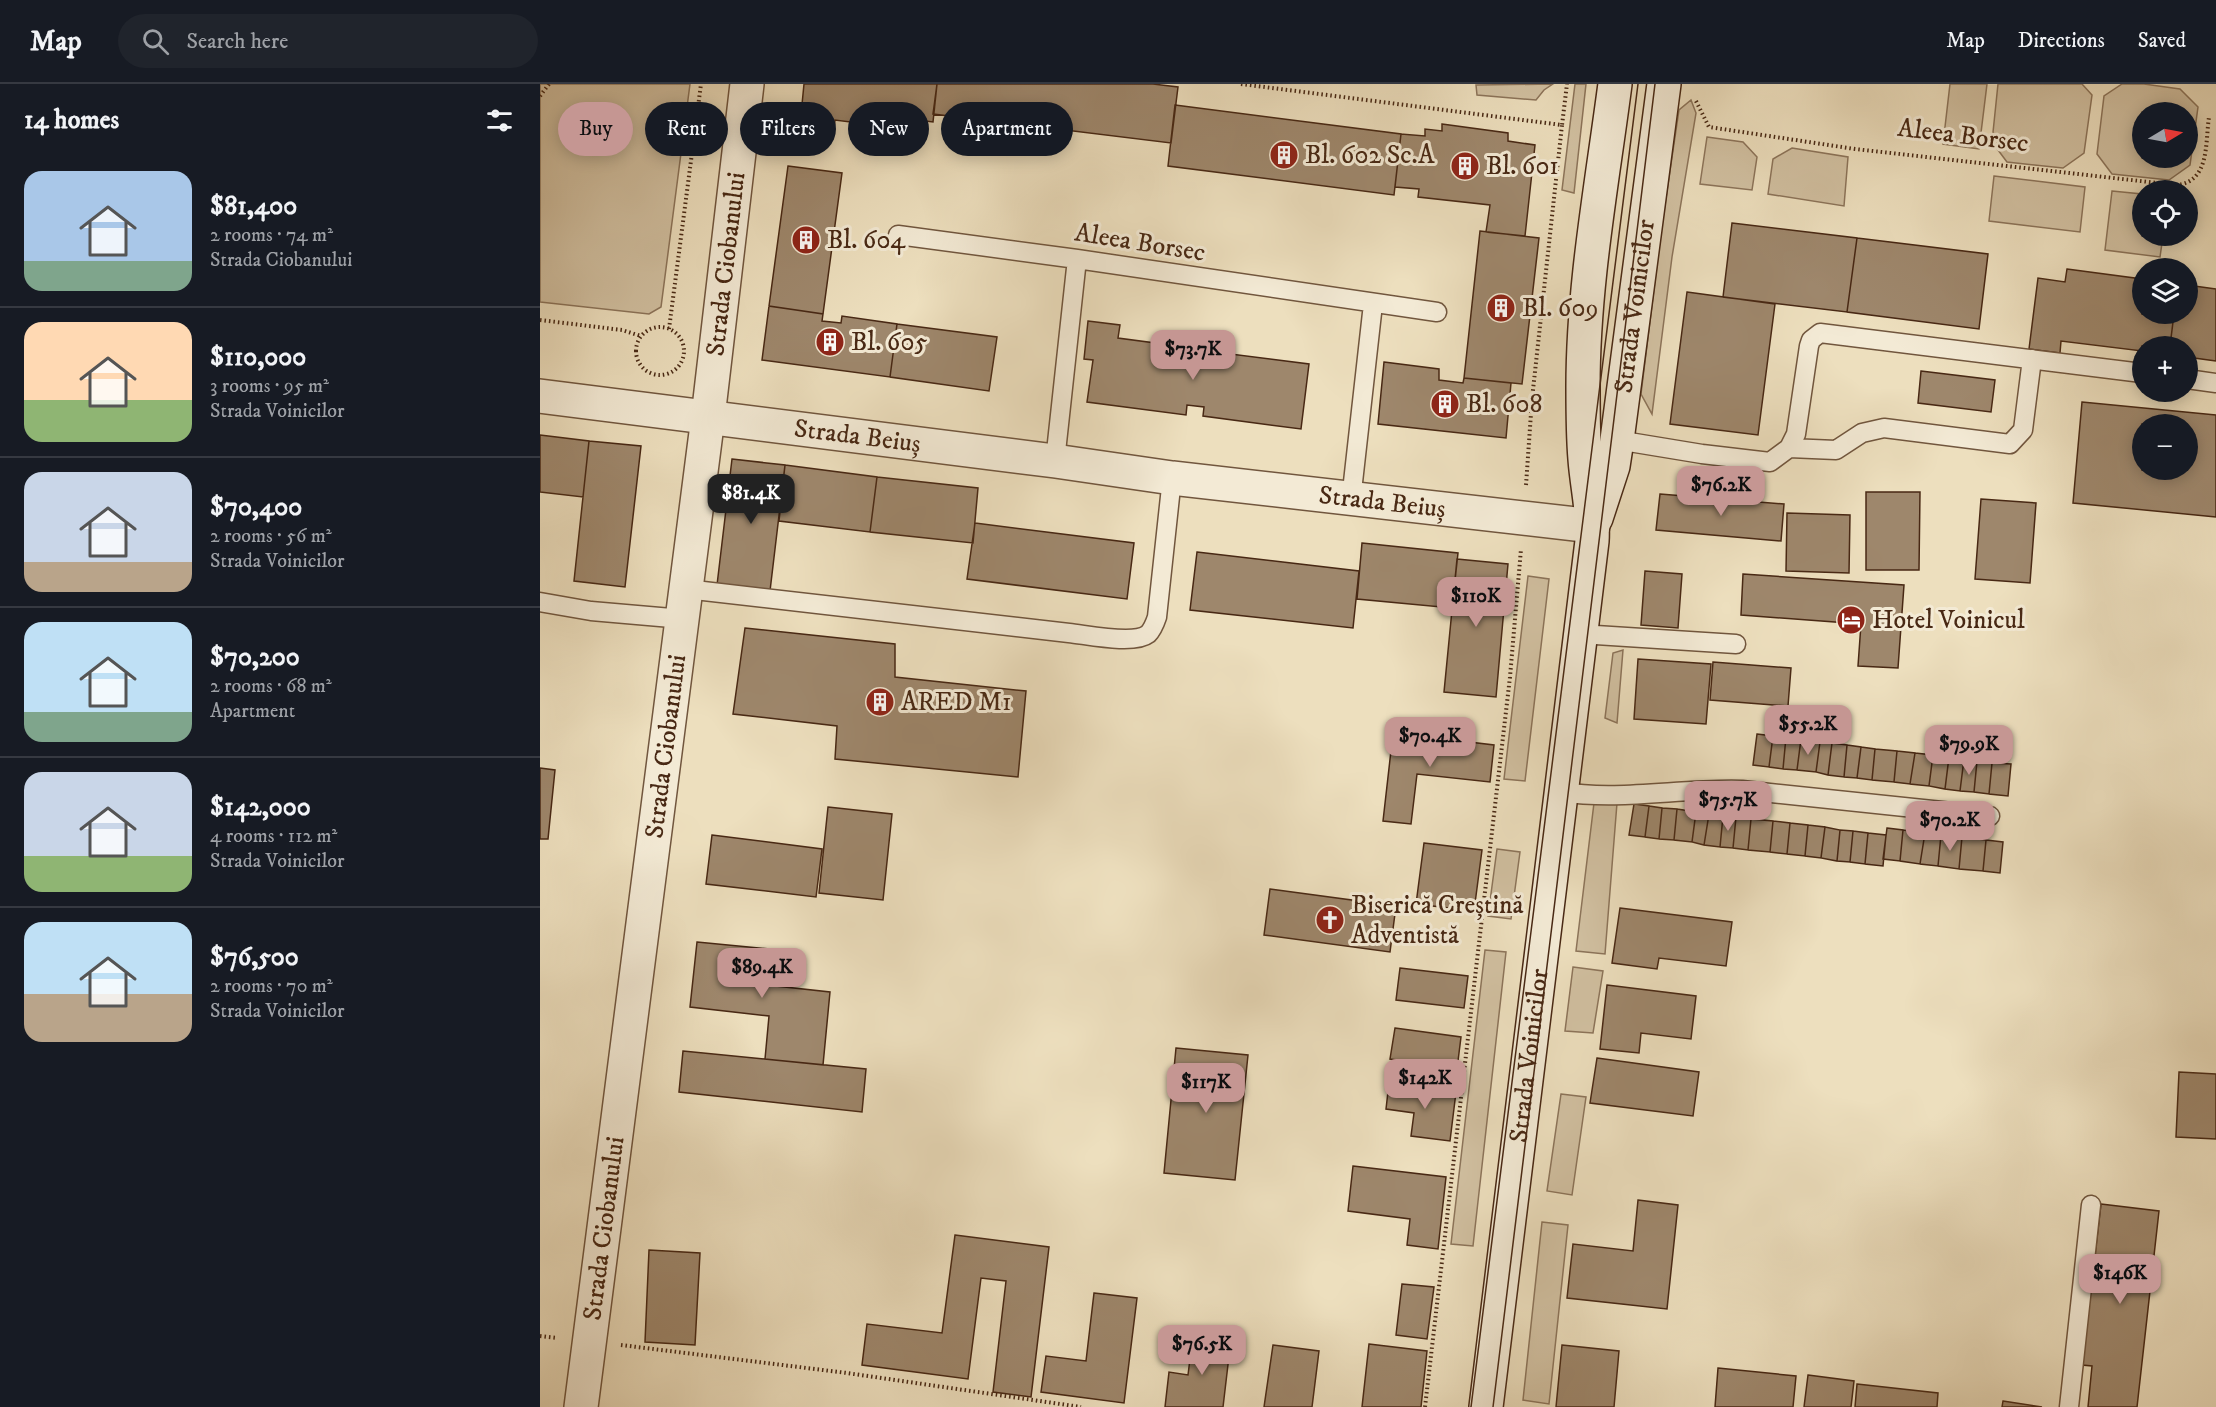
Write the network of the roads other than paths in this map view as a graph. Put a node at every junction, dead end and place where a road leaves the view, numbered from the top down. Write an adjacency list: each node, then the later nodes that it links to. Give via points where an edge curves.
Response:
1 (747, 84): 13 (street, Strada Ciobanului)
2 (1615, 84): 19 (street, Strada Voinicilor, via 1585,335 1585,459)
3 (1664, 84): 14 (street, Strada Voinicilor)
4 (898, 235): 5 (lane, Aleea Borsec)
5 (1077, 259): 6 (lane, Aleea Borsec); 16 (lane)
6 (1373, 304): 7 (lane, Aleea Borsec); 18 (lane)
7 (1437, 312)
8 (2032, 359): 9 (lane); 15 (lane, via 2023,430 2010,444 1884,428 1862,433 1836,450); 15 (lane, via 1820,333 1810,340 1797,434)
9 (2132, 372)
10 (2198, 381): 11 (lane)
11 (2216, 383)
12 (540, 396): 13 (street, Strada Beiuș)
13 (708, 417): 16 (street, Strada Beiuș); 21 (street, Strada Ciobanului)
14 (1617, 440): 15 (lane, via 1770,462); 19 (street, Strada Voinicilor, via 1613,466)
15 (1789, 448)
16 (1055, 461): 17 (street, Strada Beiuș)
17 (1172, 478): 18 (street, Strada Beiuș); 21 (lane, via 1154,627 1139,638)
18 (1351, 500): 19 (street, Strada Beiuș)
19 (1593, 525): 22 (street, Strada Voinicilor)
20 (540, 602): 21 (lane, via 591,611)
21 (685, 604): 27 (street, Strada Ciobanului)
22 (1580, 634): 23 (lane); 24 (street, Strada Voinicilor)
23 (1736, 644)
24 (1561, 792): 25 (lane, via 1614,796 1742,790); 28 (street, Strada Voinicilor)
25 (1990, 816)
26 (2091, 1205): 29 (lane)
27 (581, 1407)
28 (1486, 1407)
29 (2069, 1407)

